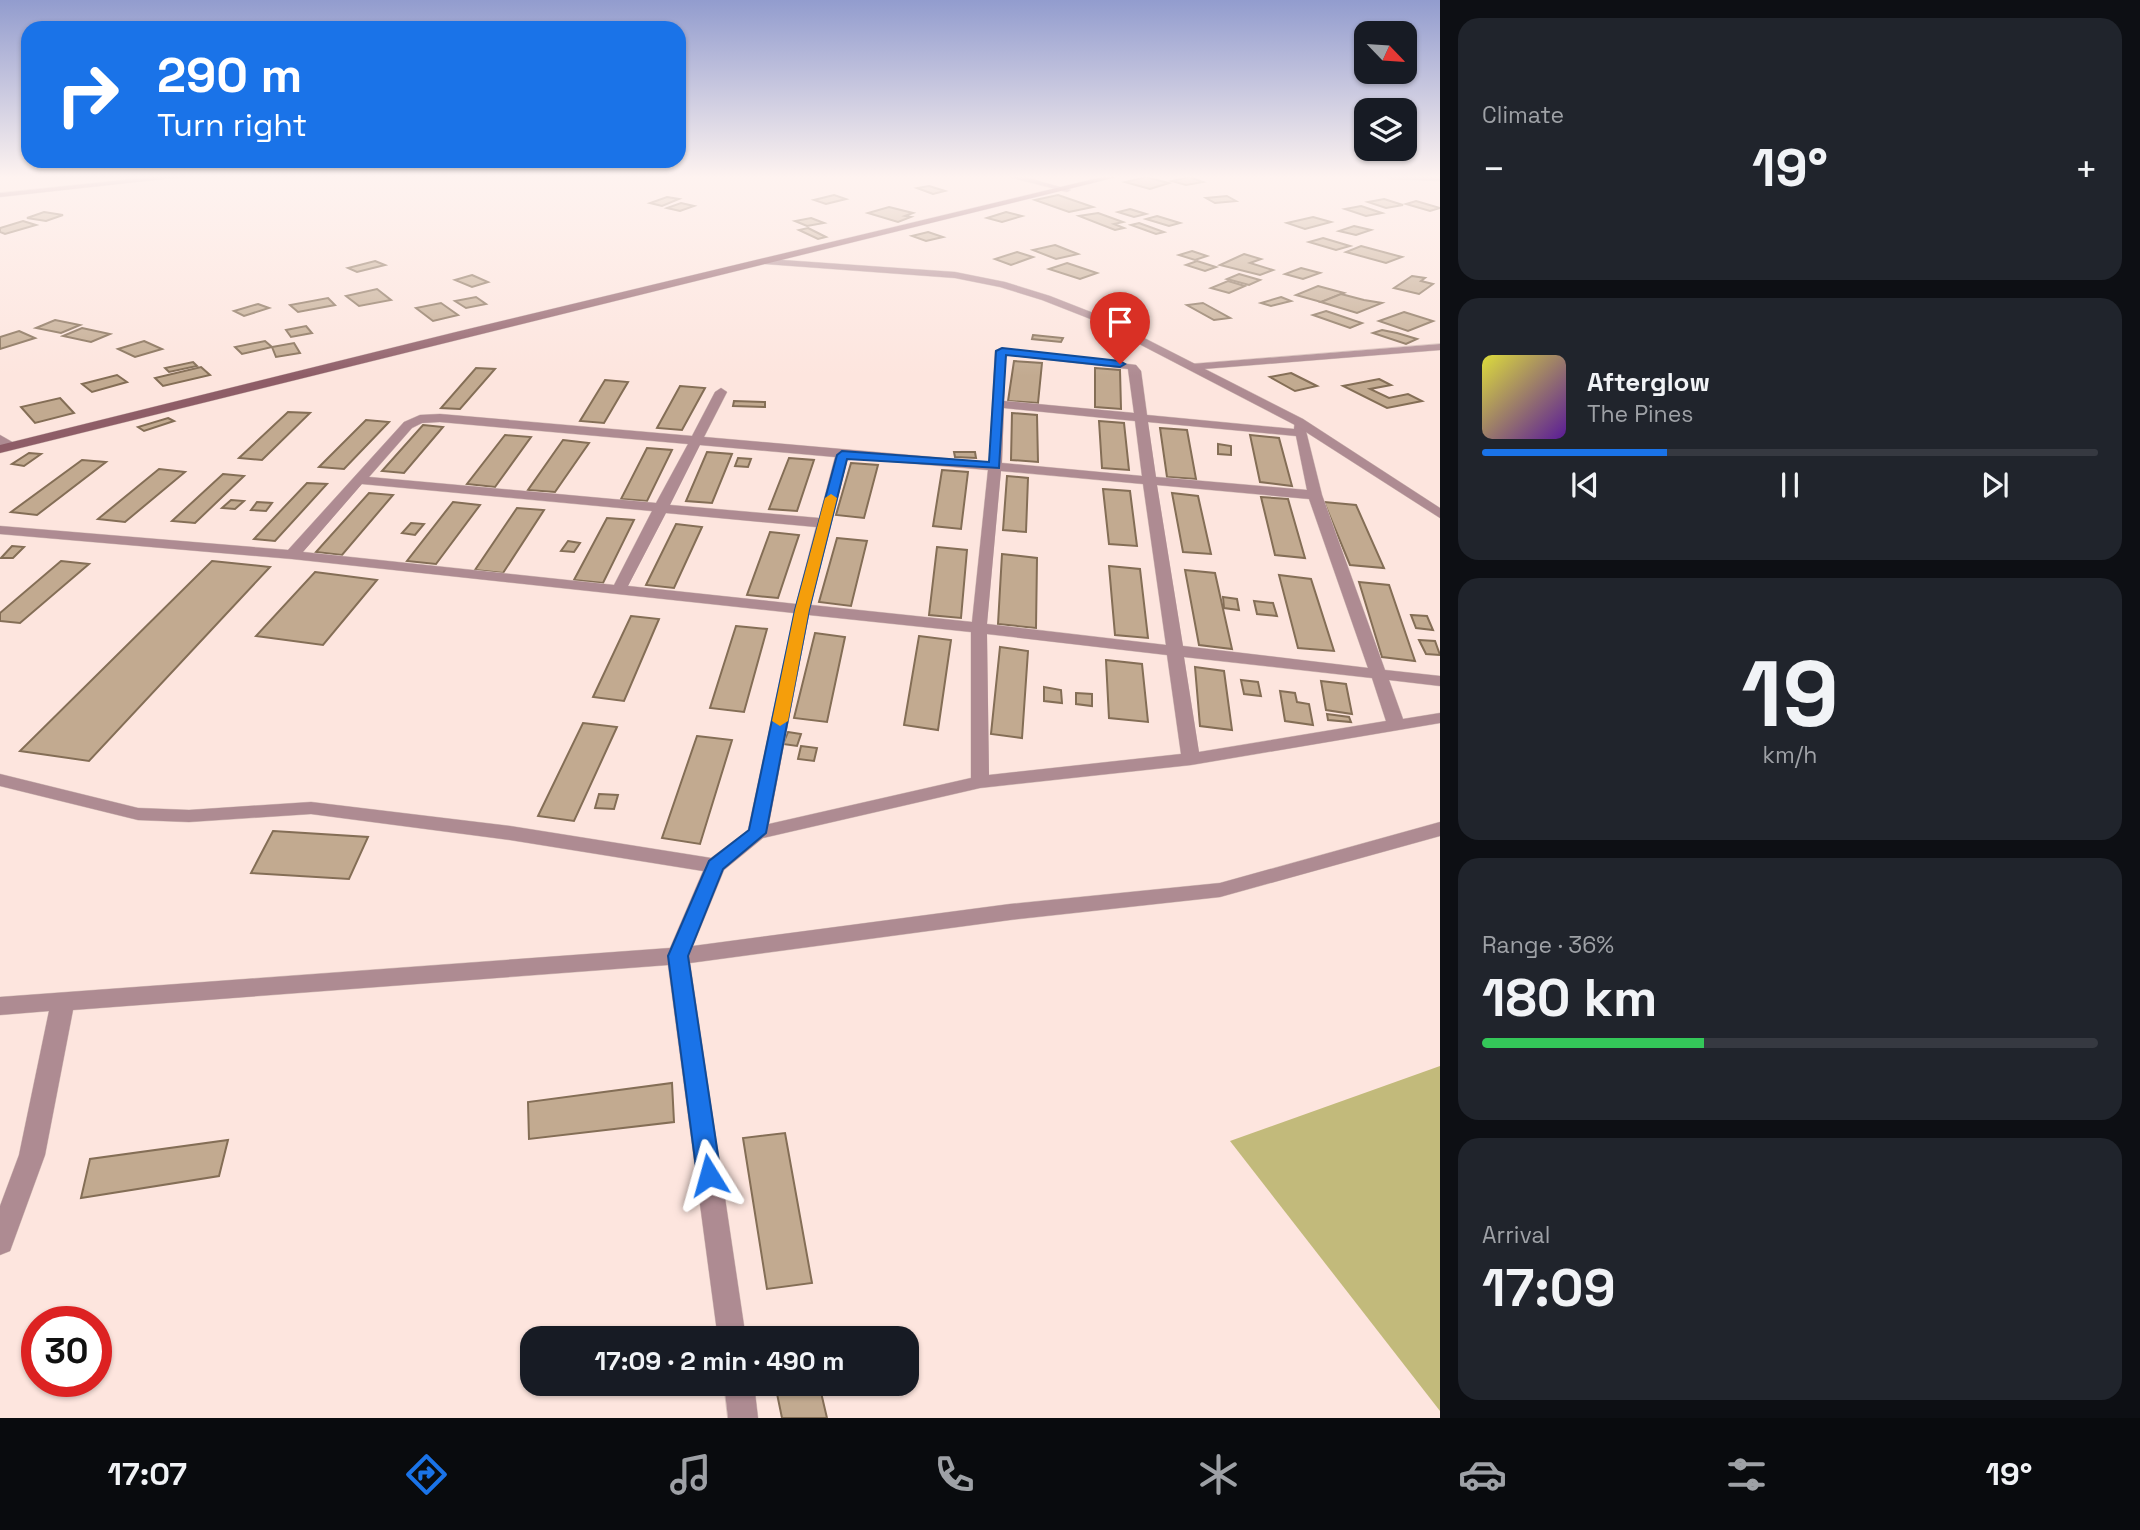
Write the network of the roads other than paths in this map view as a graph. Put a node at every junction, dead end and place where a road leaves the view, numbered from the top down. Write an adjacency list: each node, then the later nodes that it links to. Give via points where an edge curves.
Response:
1 (842, 243): 2 (main road)
2 (768, 262): 4 (street, via 929,272 1002,284 1097,318); 10 (main road)
3 (1440, 348): 4 (street)
4 (1191, 367): 8 (street)
5 (721, 392): 9 (street)
6 (998, 404): 7 (street); 7 (street, via 1002,351 1132,367); 12 (street)
7 (1141, 415): 8 (street); 14 (street)
8 (1299, 428): 15 (street); 17 (street)
9 (694, 441): 11 (street); 13 (street, via 421,419 408,425); 16 (street)
10 (3, 445)
11 (842, 455): 12 (street); 18 (street)
12 (995, 466): 14 (street); 23 (street)
13 (358, 480): 16 (street); 20 (street)
14 (1148, 480): 15 (street); 24 (street)
15 (1315, 495): 25 (street)
16 (661, 507): 18 (street); 21 (street)
17 (1440, 514)
18 (824, 523): 22 (street)
19 (0, 530): 20 (street)
20 (292, 555): 21 (street)
21 (619, 589): 22 (street)
22 (802, 610): 23 (street); 33 (street)
23 (979, 628): 24 (street); 31 (street)
24 (1176, 651): 25 (street); 29 (street)
25 (1378, 674): 26 (street); 28 (street)
26 (1440, 681)
27 (1440, 718): 28 (street)
28 (1397, 726): 29 (street)
29 (1191, 759): 31 (street)
30 (0, 780): 34 (street, via 138,814 189,816 311,808 510,833)
31 (980, 782): 33 (street)
32 (1440, 829): 35 (street, via 1220,890 1010,912)
33 (757, 833): 34 (street)
34 (715, 866): 35 (street)
35 (678, 956): 36 (street); 39 (street)
36 (63, 1001): 37 (street); 38 (street, via 32,1155)
37 (0, 1006)
38 (0, 1242)
39 (730, 1326)
40 (740, 1396): 41 (street)
41 (743, 1418)

